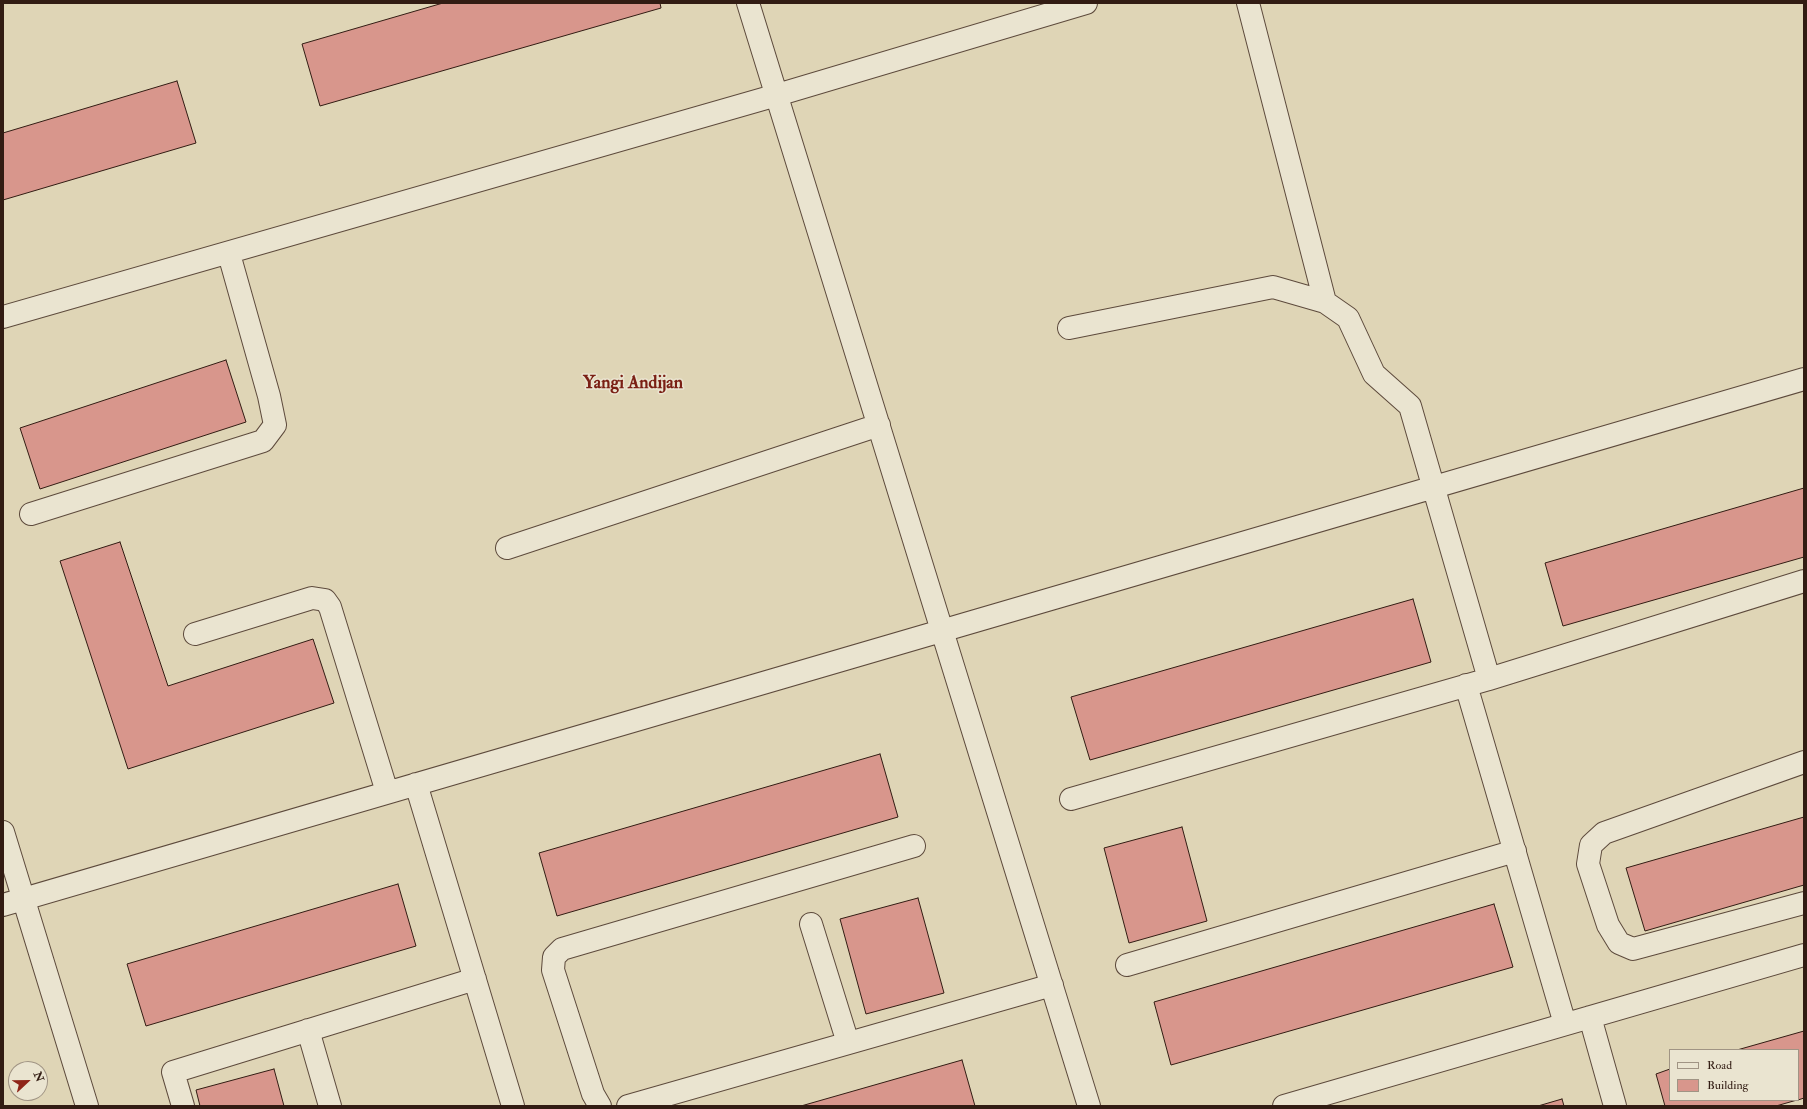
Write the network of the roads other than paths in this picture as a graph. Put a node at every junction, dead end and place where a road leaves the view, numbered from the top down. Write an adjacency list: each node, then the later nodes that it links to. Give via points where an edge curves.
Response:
1 (748, 3): 4 (street)
2 (1086, 3): 4 (street)
3 (1248, 3): 6 (street)
4 (777, 95): 5 (street); 10 (street)
5 (229, 254): 7 (street); 12 (street, via 270,396 275,425 263,441)
6 (1325, 302): 8 (street, via 1273,287); 11 (street, via 1348,318 1374,374 1410,406)
7 (3, 317)
8 (1069, 328)
9 (1804, 378): 11 (street)
10 (879, 425): 13 (street); 15 (street)
11 (1432, 486): 15 (street); 17 (street)
12 (31, 514)
13 (507, 548)
14 (1804, 581): 17 (street)
15 (942, 630): 20 (street); 32 (street)
16 (195, 634): 21 (street, via 312,598 325,600 330,607)
17 (1489, 679): 18 (street)
18 (1466, 685): 22 (street); 25 (street)
19 (1804, 762): 27 (street, via 1604,833 1591,845 1588,864 1608,925 1619,943 1634,949)
20 (416, 784): 21 (street); 31 (street)
21 (387, 792): 26 (street)
22 (1071, 799)
23 (3, 832): 26 (street)
24 (914, 846): 41 (street, via 562,949 554,957 553,970 593,1094)
25 (1515, 851): 30 (street); 34 (street)
26 (13, 902): 37 (street)
27 (1804, 903)
28 (812, 924): 36 (street)
29 (1804, 955): 33 (street)
30 (1127, 965)
31 (475, 979): 35 (street); 40 (street)
32 (1052, 985): 36 (street); 43 (street)
33 (1590, 1017): 34 (street); 45 (street)
34 (1565, 1024): 44 (street)
35 (308, 1030): 38 (street, via 173,1072); 39 (street)
36 (848, 1043): 42 (street)
37 (87, 1106)
38 (183, 1106)
39 (330, 1106)
40 (513, 1106)
41 (600, 1106)
42 (628, 1106)
43 (1090, 1106)
44 (1284, 1106)
45 (1615, 1106)

